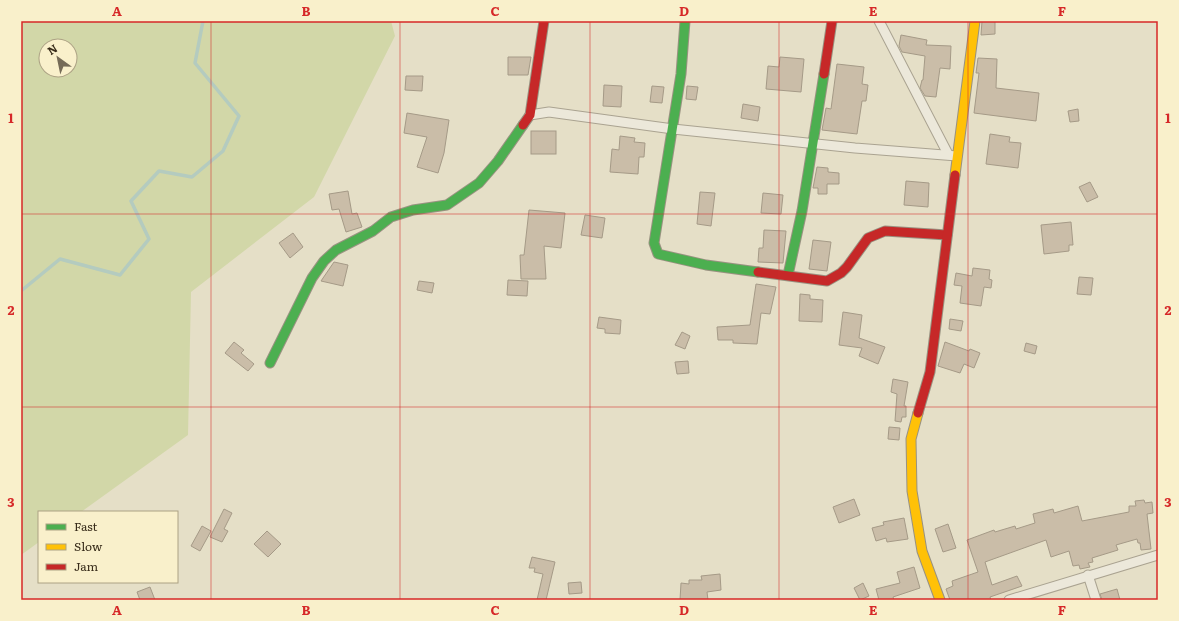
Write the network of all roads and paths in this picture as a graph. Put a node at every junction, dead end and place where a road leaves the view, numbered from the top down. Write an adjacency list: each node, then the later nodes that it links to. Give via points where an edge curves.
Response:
1 (544, 21): 6 (street)
2 (685, 21): 7 (street)
3 (832, 21): 8 (street)
4 (879, 21): 9 (street)
5 (975, 21): 9 (street)
6 (530, 115): 7 (street, via 549,112); 12 (street, via 498,162 479,183 447,205 413,210 391,217 324,260 312,278)
7 (673, 129): 8 (street); 11 (street, via 654,243 658,254 706,265)
8 (814, 143): 9 (street); 11 (street)
9 (952, 155): 10 (street)
10 (947, 235): 11 (street, via 885,230 875,233 861,244 841,273 827,281); 15 (street, via 930,372 911,439 912,491 922,551)
11 (788, 275)
12 (270, 363)
13 (1158, 555): 14 (street)
14 (1088, 575): 16 (street); 17 (street)
15 (940, 600)
16 (1009, 600)
17 (1096, 600)

